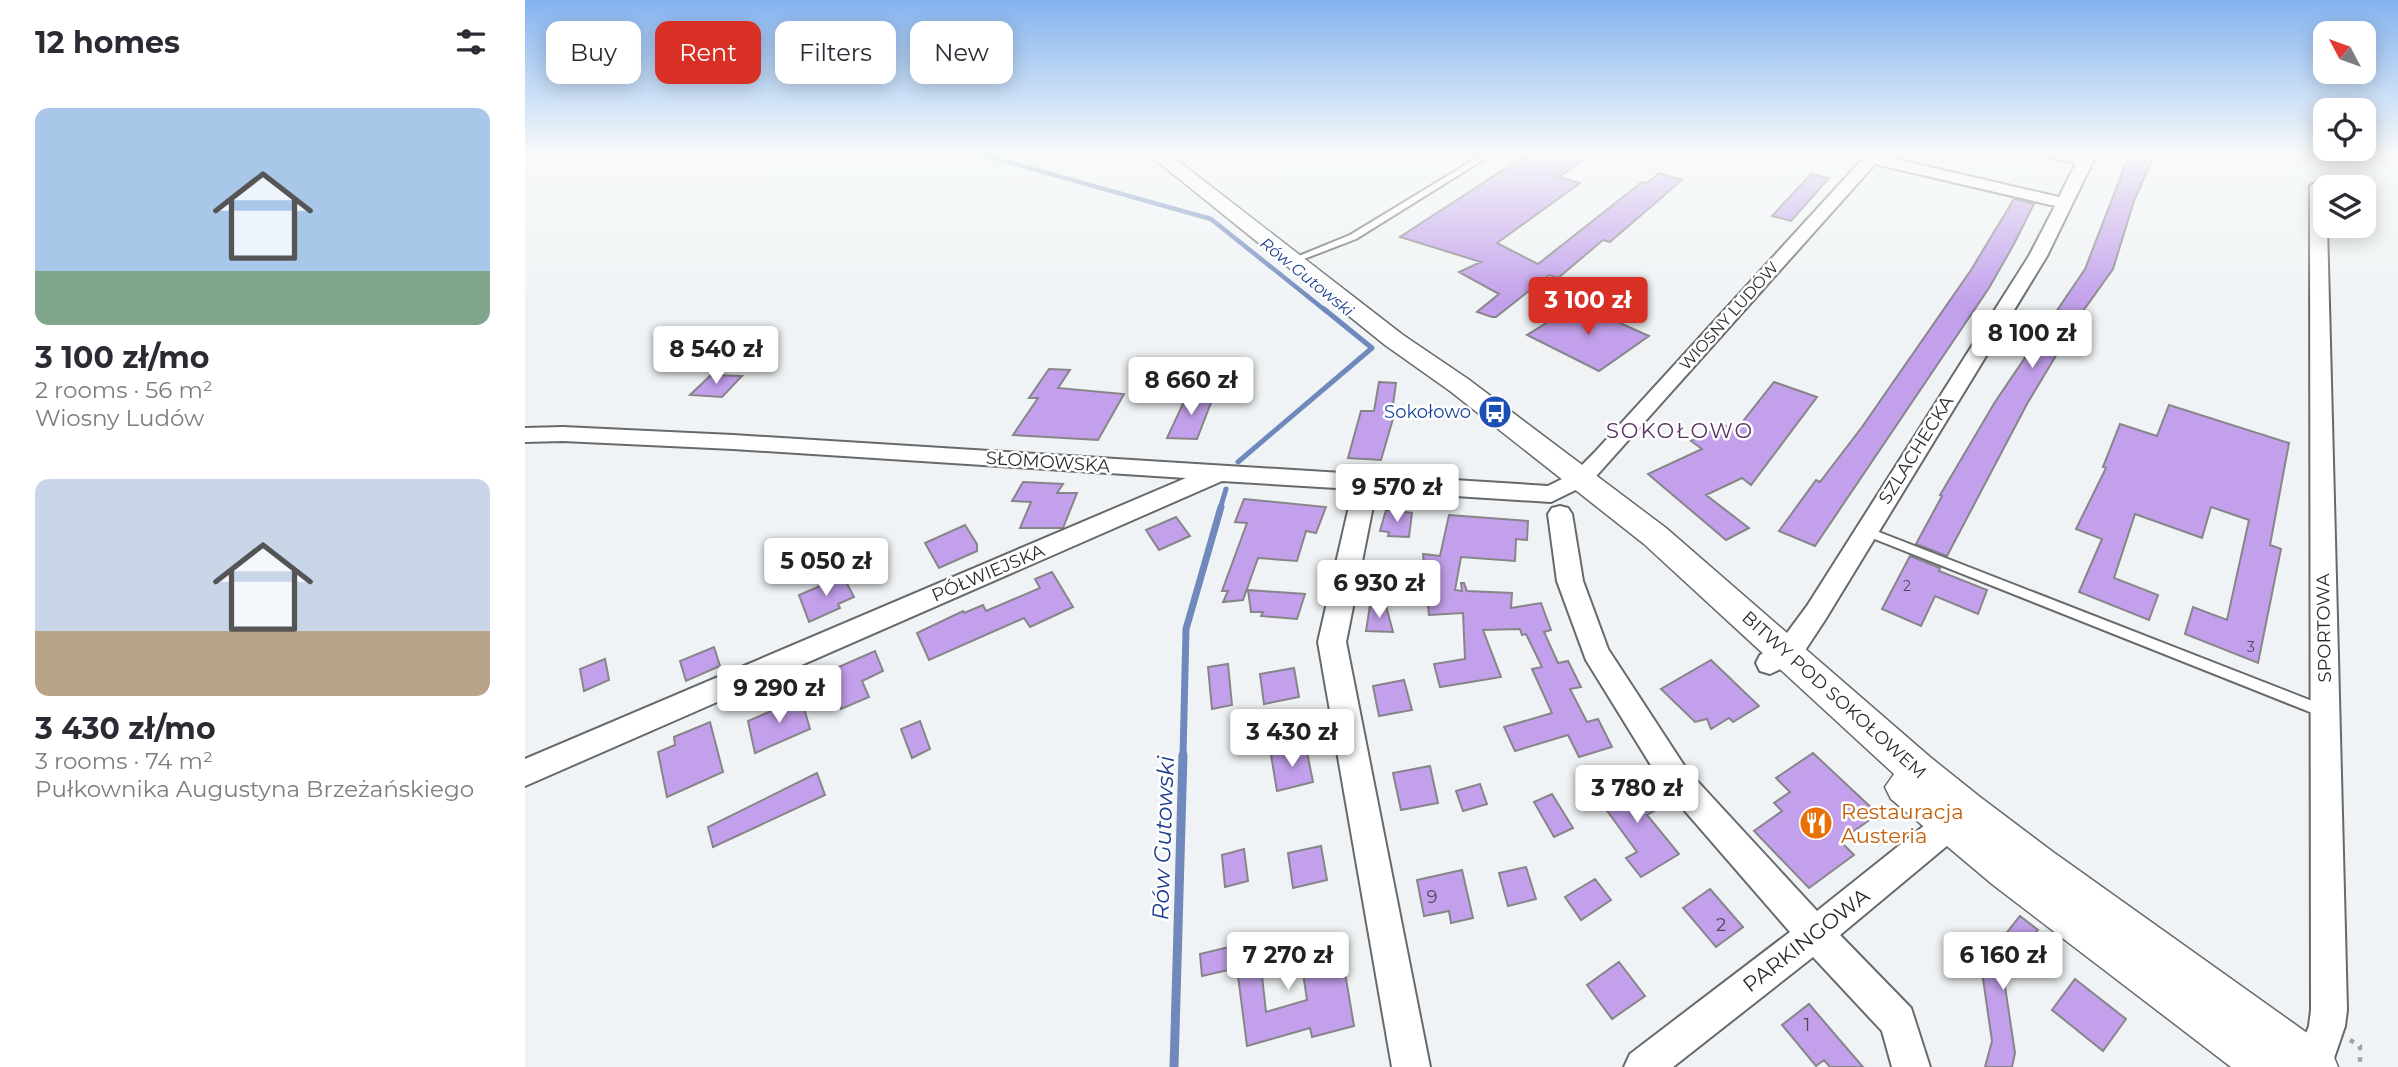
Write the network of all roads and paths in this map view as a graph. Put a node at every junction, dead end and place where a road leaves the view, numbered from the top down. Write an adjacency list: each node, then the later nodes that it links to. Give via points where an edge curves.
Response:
1 (1220, 203): 6 (street, BITWY POD SOKOŁOWEM)
2 (1409, 203): 6 (lane, via 1353,237)
3 (1831, 203): 10 (street, WIOSNY LUDÓW)
4 (2064, 203): 11 (street, SZLACHECKA, via 2038,256)
5 (2319, 238): 13 (street, SPORTOWA)
6 (1293, 260): 10 (street, BITWY POD SOKOŁOWEM, via 1394,340 1446,391)
7 (525, 435): 8 (street, SŁOMOWSKA, via 733,442)
8 (1221, 473): 9 (street, SŁOMOWSKA); 14 (street, PÓŁWIEJSKA)
9 (1366, 481): 10 (street, SŁOMOWSKA); 17 (street, via 1332,642)
10 (1570, 493): 12 (street, BITWY POD SOKOŁOWEM); 16 (street, via 1570,581 1596,652 1675,779)
11 (1866, 531): 12 (street, SZLACHECKA); 13 (lane)
12 (1779, 658): 15 (street, BITWY POD SOKOŁOWEM)
13 (2325, 712): 20 (street, SPORTOWA, via 2329,1010 2327,1026)
14 (525, 773)
15 (1958, 818): 16 (street, PARKINGOWA); 20 (street, BITWY POD SOKOŁOWEM, via 2070,890)
16 (1815, 934): 18 (street, PARKINGOWA); 19 (street, via 1898,1021)
17 (1411, 1067)
18 (1643, 1067)
19 (1911, 1067)
20 (2302, 1067)

